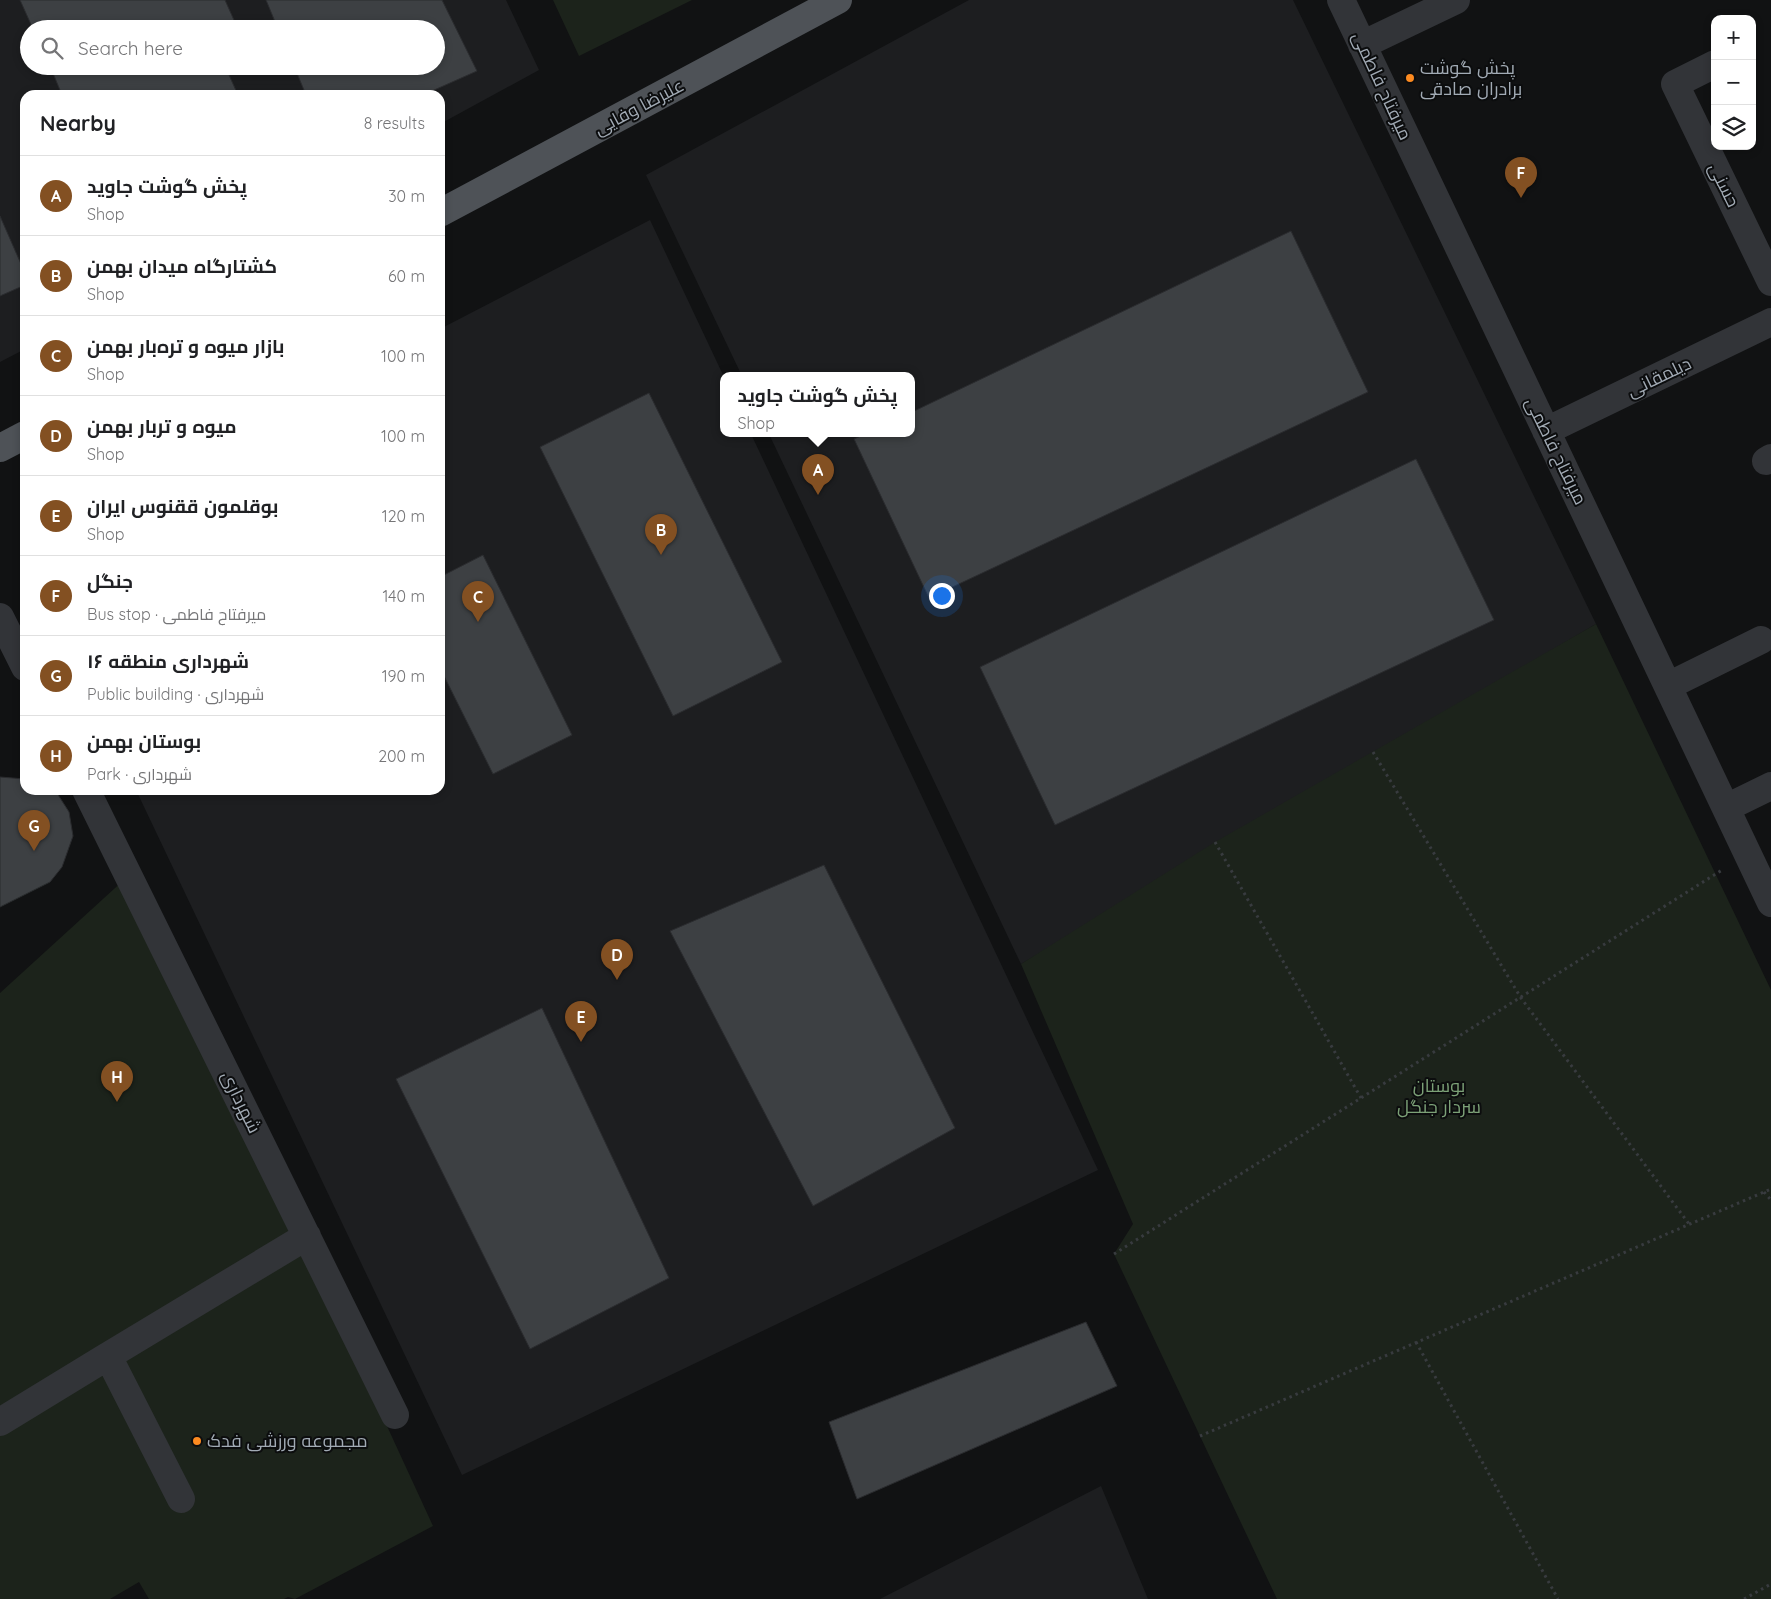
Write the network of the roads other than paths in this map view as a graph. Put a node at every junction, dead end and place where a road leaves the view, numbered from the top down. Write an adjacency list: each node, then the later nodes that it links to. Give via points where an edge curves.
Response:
1 (838, 0): 6 (main road, علیرضا وفایی)
2 (1341, 0): 4 (street, میرفتاح فاطمی)
3 (1456, 0): 4 (street)
4 (1362, 45): 9 (street, میرفتاح فاطمی)
5 (1711, 66): 7 (street, حسنی, via 1675,84)
6 (445, 210)
7 (1767, 265)
8 (1771, 322): 9 (street, دیلمقانی)
9 (1546, 431): 15 (street, میرفتاح فاطمی)
10 (20, 438): 11 (main road)
11 (0, 448)
12 (0, 617): 14 (street)
13 (1761, 640): 15 (street)
14 (20, 657)
15 (1668, 686): 18 (street, میرفتاح فاطمی)
16 (1771, 786): 18 (street)
17 (88, 795): 20 (street, شهرداری)
18 (1726, 808): 19 (street, میرفتاح فاطمی)
19 (1771, 903)
20 (307, 1236): 21 (street); 22 (street, شهرداری)
21 (108, 1356): 23 (street); 24 (street)
22 (395, 1415)
23 (0, 1422)
24 (181, 1499)

